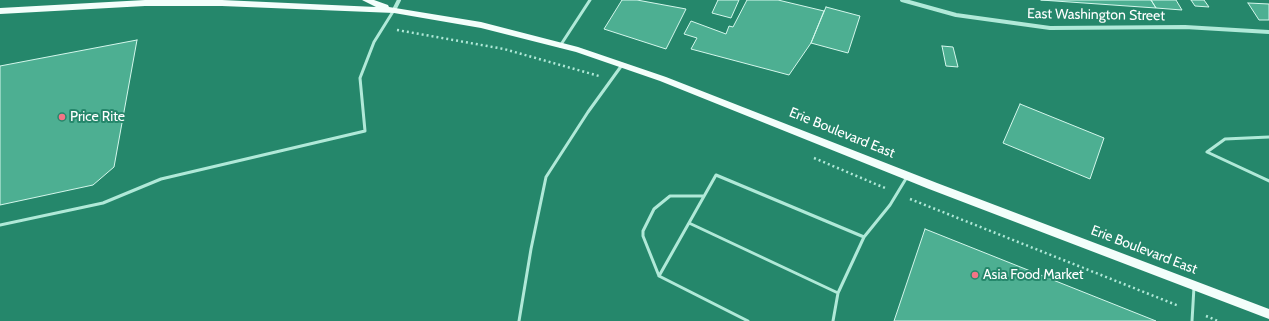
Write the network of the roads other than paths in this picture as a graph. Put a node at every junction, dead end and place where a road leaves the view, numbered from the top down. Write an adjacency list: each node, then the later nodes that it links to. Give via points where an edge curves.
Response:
1 (366, 0): 5 (main road, Erie Boulevard East)
2 (399, 0): 5 (street)
3 (590, 0): 8 (lane)
4 (902, 0): 7 (street, East Washington Street, via 956,15 1050,28 1185,27)
5 (394, 10): 6 (main road, Erie Boulevard East, via 222,3 145,3); 8 (main road, Erie Boulevard East, via 481,25); 15 (lane, via 374,42 360,78 365,131 161,178 103,203)
6 (0, 11)
7 (1269, 32)
8 (560, 46): 9 (main road, Erie Boulevard East)
9 (622, 65): 11 (main road, Erie Boulevard East); 21 (lane, via 546,177)
10 (1269, 136): 12 (lane, via 1225,139 1207,152)
11 (908, 176): 16 (lane, via 890,205); 18 (main road, Erie Boulevard East)
12 (1269, 181)
13 (704, 196): 14 (lane); 16 (lane, via 716,175); 17 (lane, via 670,196 654,209 643,236)
14 (688, 223): 17 (lane); 19 (lane)
15 (0, 225)
16 (864, 237): 19 (lane)
17 (659, 276): 22 (lane)
18 (1194, 285): 20 (main road, Erie Boulevard East); 24 (lane)
19 (838, 293): 23 (lane)
20 (1269, 314)
21 (519, 321)
22 (748, 321)
23 (833, 321)
24 (1192, 321)

